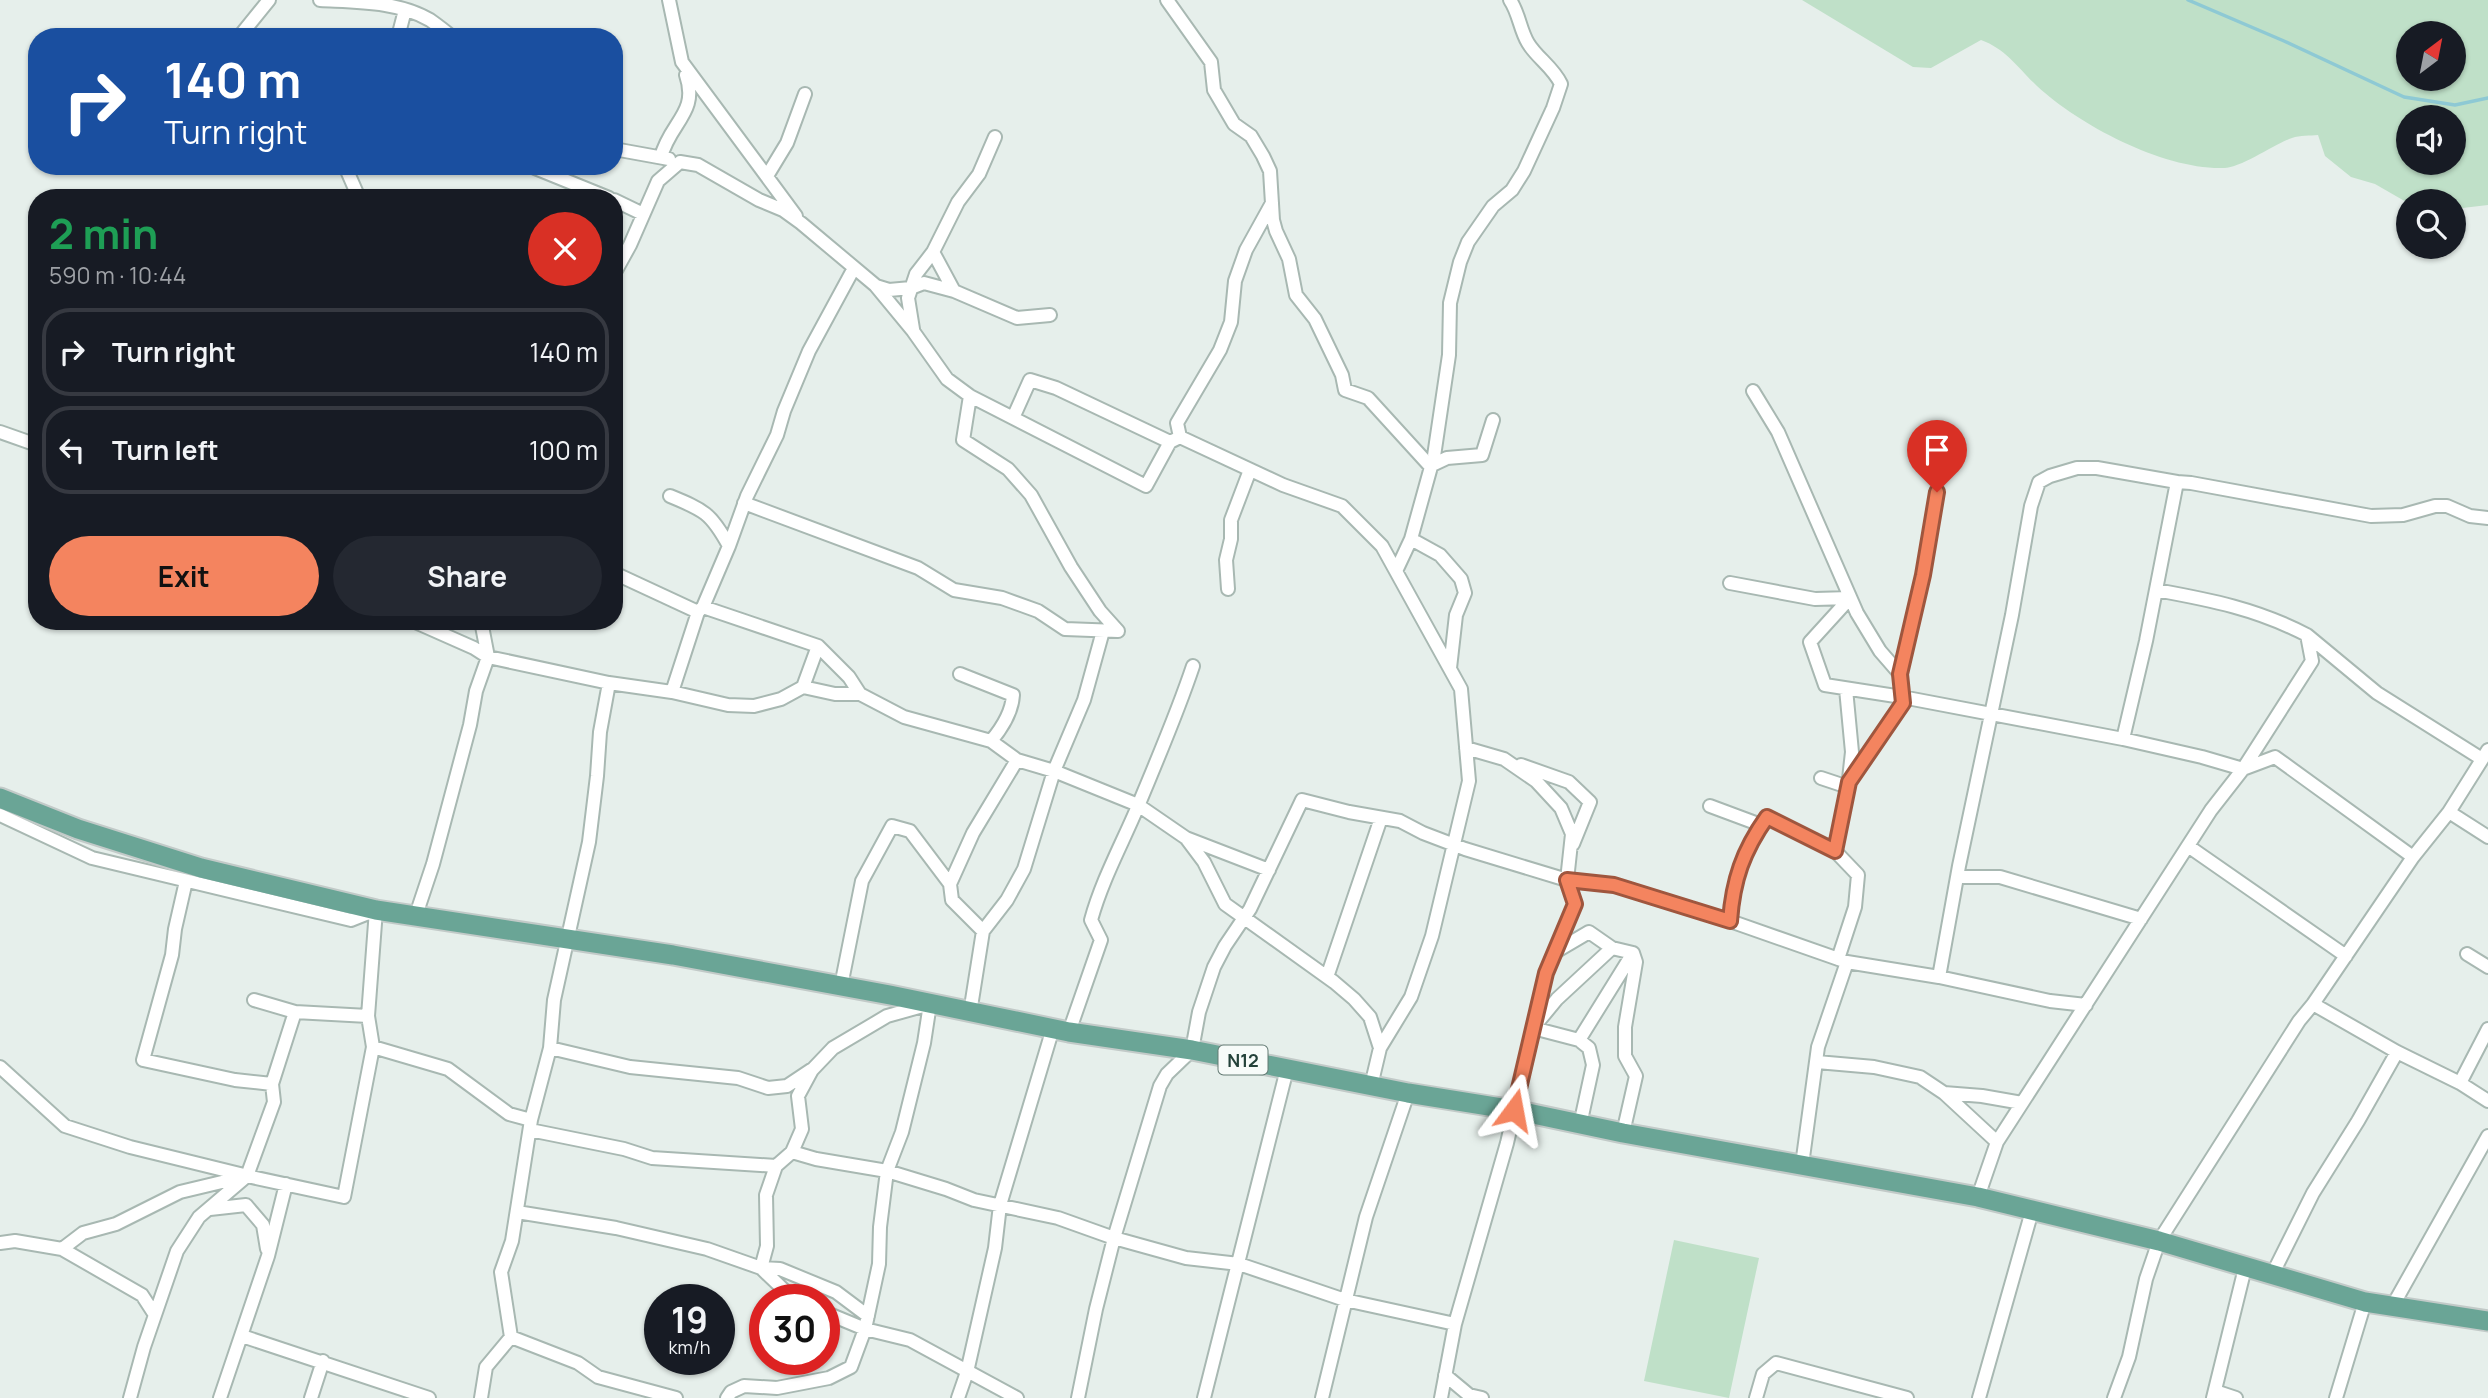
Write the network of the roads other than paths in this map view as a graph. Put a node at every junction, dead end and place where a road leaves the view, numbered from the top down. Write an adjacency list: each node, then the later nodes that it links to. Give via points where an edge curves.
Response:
1 (269, 0): 7 (street)
2 (320, 0): 6 (street)
3 (669, 0): 10 (street)
4 (1167, 0): 19 (street, via 1211,62 1214,90 1234,124 1258,145 1270,171)
5 (1510, 0): 38 (street, via 1528,43 1561,84 1524,171 1513,190 1493,206 1460,262 1450,303 1449,355)
6 (405, 10): 8 (street); 9 (street)
7 (246, 28)
8 (400, 28)
9 (440, 28)
10 (682, 62): 14 (street, via 691,89 690,104 665,142); 17 (street)
11 (805, 94): 17 (street, via 788,143)
12 (995, 137): 23 (street)
13 (623, 151): 14 (street)
14 (661, 157): 15 (street)
15 (680, 162): 21 (street, via 658,181); 22 (street, via 698,165)
16 (553, 175): 18 (street)
17 (767, 176): 22 (street)
18 (587, 189)
19 (1272, 203): 36 (street, via 1246,250 1231,322 1220,349 1177,423); 38 (street, via 1296,295 1315,319 1345,390 1368,398)
20 (623, 204): 21 (street)
21 (643, 214): 24 (street)
22 (801, 223): 25 (street)
23 (933, 252): 27 (street); 28 (street)
24 (623, 258)
25 (854, 268): 26 (street); 43 (street, via 809,351 777,435)
26 (875, 285): 27 (street, via 890,290); 30 (street)
27 (911, 288): 28 (street, via 924,283); 30 (street)
28 (954, 291): 29 (street, via 1017,318)
29 (1050, 314)
30 (913, 331): 32 (street, via 947,379)
31 (1753, 391): 52 (street, via 1778,432)
32 (970, 396): 33 (street); 56 (street, via 963,440 1008,469 1031,495 1100,611 1118,631)
33 (1013, 418): 36 (street, via 1030,380); 36 (street, via 1146,486)
34 (1493, 420): 38 (street, via 1482,455 1447,458)
35 (0, 432): 37 (street)
36 (1175, 440): 39 (street)
37 (28, 442)
38 (1430, 466): 45 (street)
39 (1250, 470): 47 (street, via 1342,506 1382,546); 50 (street, via 1231,520)
40 (2177, 482): 44 (street, via 2371,516 2447,506); 51 (street); 70 (street, via 2097,468 2077,468 2039,482)
41 (1937, 492): 63 (street)
42 (670, 496): 46 (street, via 708,514)
43 (744, 503): 46 (street); 56 (street, via 918,568 954,590 1002,598 1038,611 1065,629)
44 (2488, 518)
45 (1411, 539): 47 (street); 61 (street, via 1440,555 1461,579 1465,593 1456,615)
46 (729, 546): 53 (street)
47 (1396, 571): 61 (street)
48 (623, 577): 53 (street)
49 (1730, 583): 52 (street, via 1815,599)
50 (1228, 589)
51 (2156, 590): 57 (street, via 2221,601); 71 (street)
52 (1850, 598): 63 (street, via 1880,650); 66 (street, via 1810,642 1825,685)
53 (700, 609): 58 (street); 67 (street)
54 (433, 630): 59 (street)
55 (483, 630): 59 (street)
56 (1103, 631): 78 (street, via 1084,700)
57 (2307, 635): 74 (street, via 2378,693); 77 (street, via 2312,661)
58 (818, 646): 65 (street); 68 (street)
59 (488, 657): 64 (street); 101 (street)
60 (1193, 666): 82 (street)
61 (1450, 669): 73 (street, via 1461,689)
62 (960, 674): 72 (street, via 1013,695 1001,729)
63 (1900, 674): 69 (street)
64 (609, 683): 67 (street); 106 (street, via 589,842)
65 (803, 687): 67 (street, via 754,706); 68 (street)
66 (1846, 688): 69 (street); 80 (street, via 1852,752)
67 (672, 692)
68 (860, 694): 72 (street, via 904,717)
69 (1902, 697): 70 (street); 80 (street, via 1903,703)
70 (1991, 715): 71 (street); 96 (street)
71 (2123, 739): 77 (street)
72 (991, 741): 76 (street)
73 (1466, 748): 75 (street); 90 (street, via 1469,782)
74 (2485, 755): 84 (street)
75 (1504, 759): 92 (street, via 1536,781 1561,808 1572,834); 92 (street, via 1569,782 1590,802)
76 (1017, 760): 78 (street); 99 (street, via 973,834)
77 (2243, 769): 91 (street); 94 (street, via 2274,757)
78 (1054, 771): 82 (street); 105 (street, via 1024,869)
79 (1821, 778): 80 (street)
80 (1849, 784): 93 (street)
81 (0, 798): 100 (main road, N12, via 201,869)
82 (1138, 805): 89 (street); 126 (street, via 1091,920 1101,940)
83 (1710, 806): 87 (street)
84 (2449, 812): 88 (street); 94 (street)
85 (0, 815): 98 (street, via 92,858)
86 (1381, 818): 90 (street); 95 (street, via 1302,800); 114 (street)
87 (1761, 825): 93 (street, via 1767,817); 104 (street, via 1732,890)
88 (2488, 837)
89 (1186, 838): 95 (street); 102 (street, via 1225,904)
90 (1452, 843): 97 (street); 130 (street, via 1432,936 1411,997)
91 (2188, 846): 103 (street); 111 (street)
92 (1570, 850): 97 (street)
93 (1835, 851): 112 (street, via 1858,875)
94 (2413, 857): 111 (street)
95 (1269, 870): 102 (street)
96 (1957, 877): 103 (street, via 2000,877); 115 (street)
97 (1567, 880): 104 (street, via 1614,885); 108 (street, via 1575,904)
98 (186, 881): 100 (street, via 351,920); 138 (street, via 171,962 143,1060)
99 (950, 884): 105 (street, via 952,900); 116 (street, via 910,831 892,827 862,881)
100 (376, 910): 101 (main road, N12); 123 (street)
101 (416, 915): 106 (main road, N12)
102 (1245, 919): 114 (street); 131 (street, via 1214,967)
103 (2141, 919): 120 (street)
104 (1730, 921): 112 (street)
105 (983, 931): 122 (street)
106 (569, 939): 116 (main road, N12); 129 (street, via 554,1000)
107 (1612, 948): 108 (street, via 1590,932); 109 (street); 124 (street)
108 (1555, 952): 124 (street)
109 (1633, 953): 127 (street); 147 (street, via 1636,962 1625,1056 1636,1076)
110 (2468, 954): 113 (street)
111 (2346, 956): 119 (street)
112 (1842, 960): 115 (street); 133 (street)
113 (2488, 967)
114 (1327, 977): 130 (street, via 1370,1017)
115 (1940, 977): 120 (street)
116 (841, 986): 118 (main road, N12)
117 (254, 1000): 121 (street)
118 (930, 1004): 122 (main road, N12); 136 (street, via 887,1016 833,1048); 153 (street, via 924,1043)
119 (2313, 1004): 132 (street); 162 (street)
120 (2086, 1005): 143 (street)
121 (295, 1012): 123 (street); 138 (street)
122 (970, 1013): 126 (main road, N12)
123 (368, 1016): 128 (street)
124 (1533, 1028): 127 (street); 144 (street)
125 (2488, 1029): 137 (street)
126 (1061, 1030): 131 (main road, N12); 157 (street)
127 (1579, 1040): 146 (street, via 1589,1048 1593,1065)
128 (373, 1047): 145 (street, via 448,1069); 155 (street, via 344,1197)
129 (550, 1048): 136 (street, via 630,1067 738,1078 768,1088 787,1086); 145 (street)
130 (1380, 1048): 139 (street)
131 (1192, 1050): 135 (main road, N12); 161 (street, via 1160,1086)
132 (2397, 1052): 137 (street); 169 (street, via 2313,1193)
133 (1817, 1062): 141 (street, via 1920,1077); 151 (street)
134 (0, 1067): 154 (street, via 65,1126)
135 (1287, 1069): 139 (main road, N12); 166 (street)
136 (812, 1070): 150 (street, via 798,1096 802,1129)
137 (2460, 1083): 142 (street)
138 (272, 1084): 154 (street, via 274,1102)
139 (1371, 1086): 140 (main road, N12)
140 (1408, 1093): 144 (main road, N12); 173 (street, via 1366,1217)
141 (1944, 1093): 143 (street); 149 (street)
142 (2488, 1101)
143 (2022, 1103): 149 (street)
144 (1514, 1110): 146 (main road, N12); 180 (street)
145 (531, 1125): 152 (street, via 652,1158); 160 (street)
146 (1580, 1125): 147 (main road, N12)
147 (1622, 1133): 151 (main road, N12)
148 (2488, 1136): 175 (street)
149 (1997, 1142): 156 (street)
150 (792, 1152): 152 (street); 153 (street)
151 (1802, 1165): 156 (main road, N12)
152 (776, 1166): 167 (street, via 766,1195 767,1247)
153 (887, 1171): 157 (street); 179 (street, via 879,1264)
154 (247, 1176): 155 (street); 158 (street); 164 (street, via 180,1192 116,1224 83,1233)
155 (286, 1184): 165 (street)
156 (1978, 1197): 159 (main road, N12)
157 (1000, 1205): 161 (street, via 1058,1218); 184 (street)
158 (209, 1209): 165 (street, via 246,1205 264,1225); 171 (street, via 177,1251)
159 (2032, 1211): 162 (main road, N12); 203 (street)
160 (517, 1212): 167 (street, via 641,1234); 182 (street, via 501,1272)
161 (1114, 1238): 166 (street, via 1186,1258); 196 (street)
162 (2158, 1241): 168 (main road, N12); 204 (street)
163 (0, 1243): 164 (street)
164 (62, 1249): 172 (street)
165 (268, 1256): 181 (street)
166 (1239, 1264): 173 (street); 197 (street)
167 (761, 1268): 170 (street); 179 (street, via 780,1269 836,1292)
168 (2245, 1268): 169 (main road, N12); 186 (street)
169 (2272, 1275): 174 (main road, N12)
170 (778, 1284)
171 (164, 1290): 172 (street); 176 (street)
172 (142, 1295): 176 (street)
173 (1345, 1300): 180 (street); 198 (street)
174 (2365, 1302): 175 (main road, N12); 206 (street)
175 (2392, 1307): 178 (main road, N12)
176 (155, 1315): 187 (street)
177 (840, 1316): 179 (street)
178 (2488, 1321)
179 (866, 1323): 184 (street, via 910,1340); 193 (street, via 851,1367 829,1377 777,1388 744,1386)
180 (1455, 1324): 185 (street)
181 (242, 1336): 183 (street); 188 (street)
182 (511, 1337): 191 (street, via 486,1367); 192 (street, via 578,1363 598,1377)
183 (323, 1361): 189 (street); 190 (street)
184 (967, 1372): 194 (street); 195 (street)
185 (1445, 1375): 199 (street); 200 (street, via 1469,1395)
186 (2214, 1395): 205 (street)
187 (130, 1398)
188 (220, 1398)
189 (311, 1398)
190 (429, 1398)
191 (481, 1398)
192 (676, 1398)
193 (727, 1398)
194 (958, 1398)
195 (1017, 1398)
196 (1078, 1398)
197 (1203, 1398)
198 (1322, 1398)
199 (1441, 1398)
200 (1482, 1398)
201 (1756, 1398): 202 (street, via 1763,1374 1776,1363)
202 (1907, 1398)
203 (1979, 1398)
204 (2114, 1398)
205 (2236, 1398)
206 (2336, 1398)

